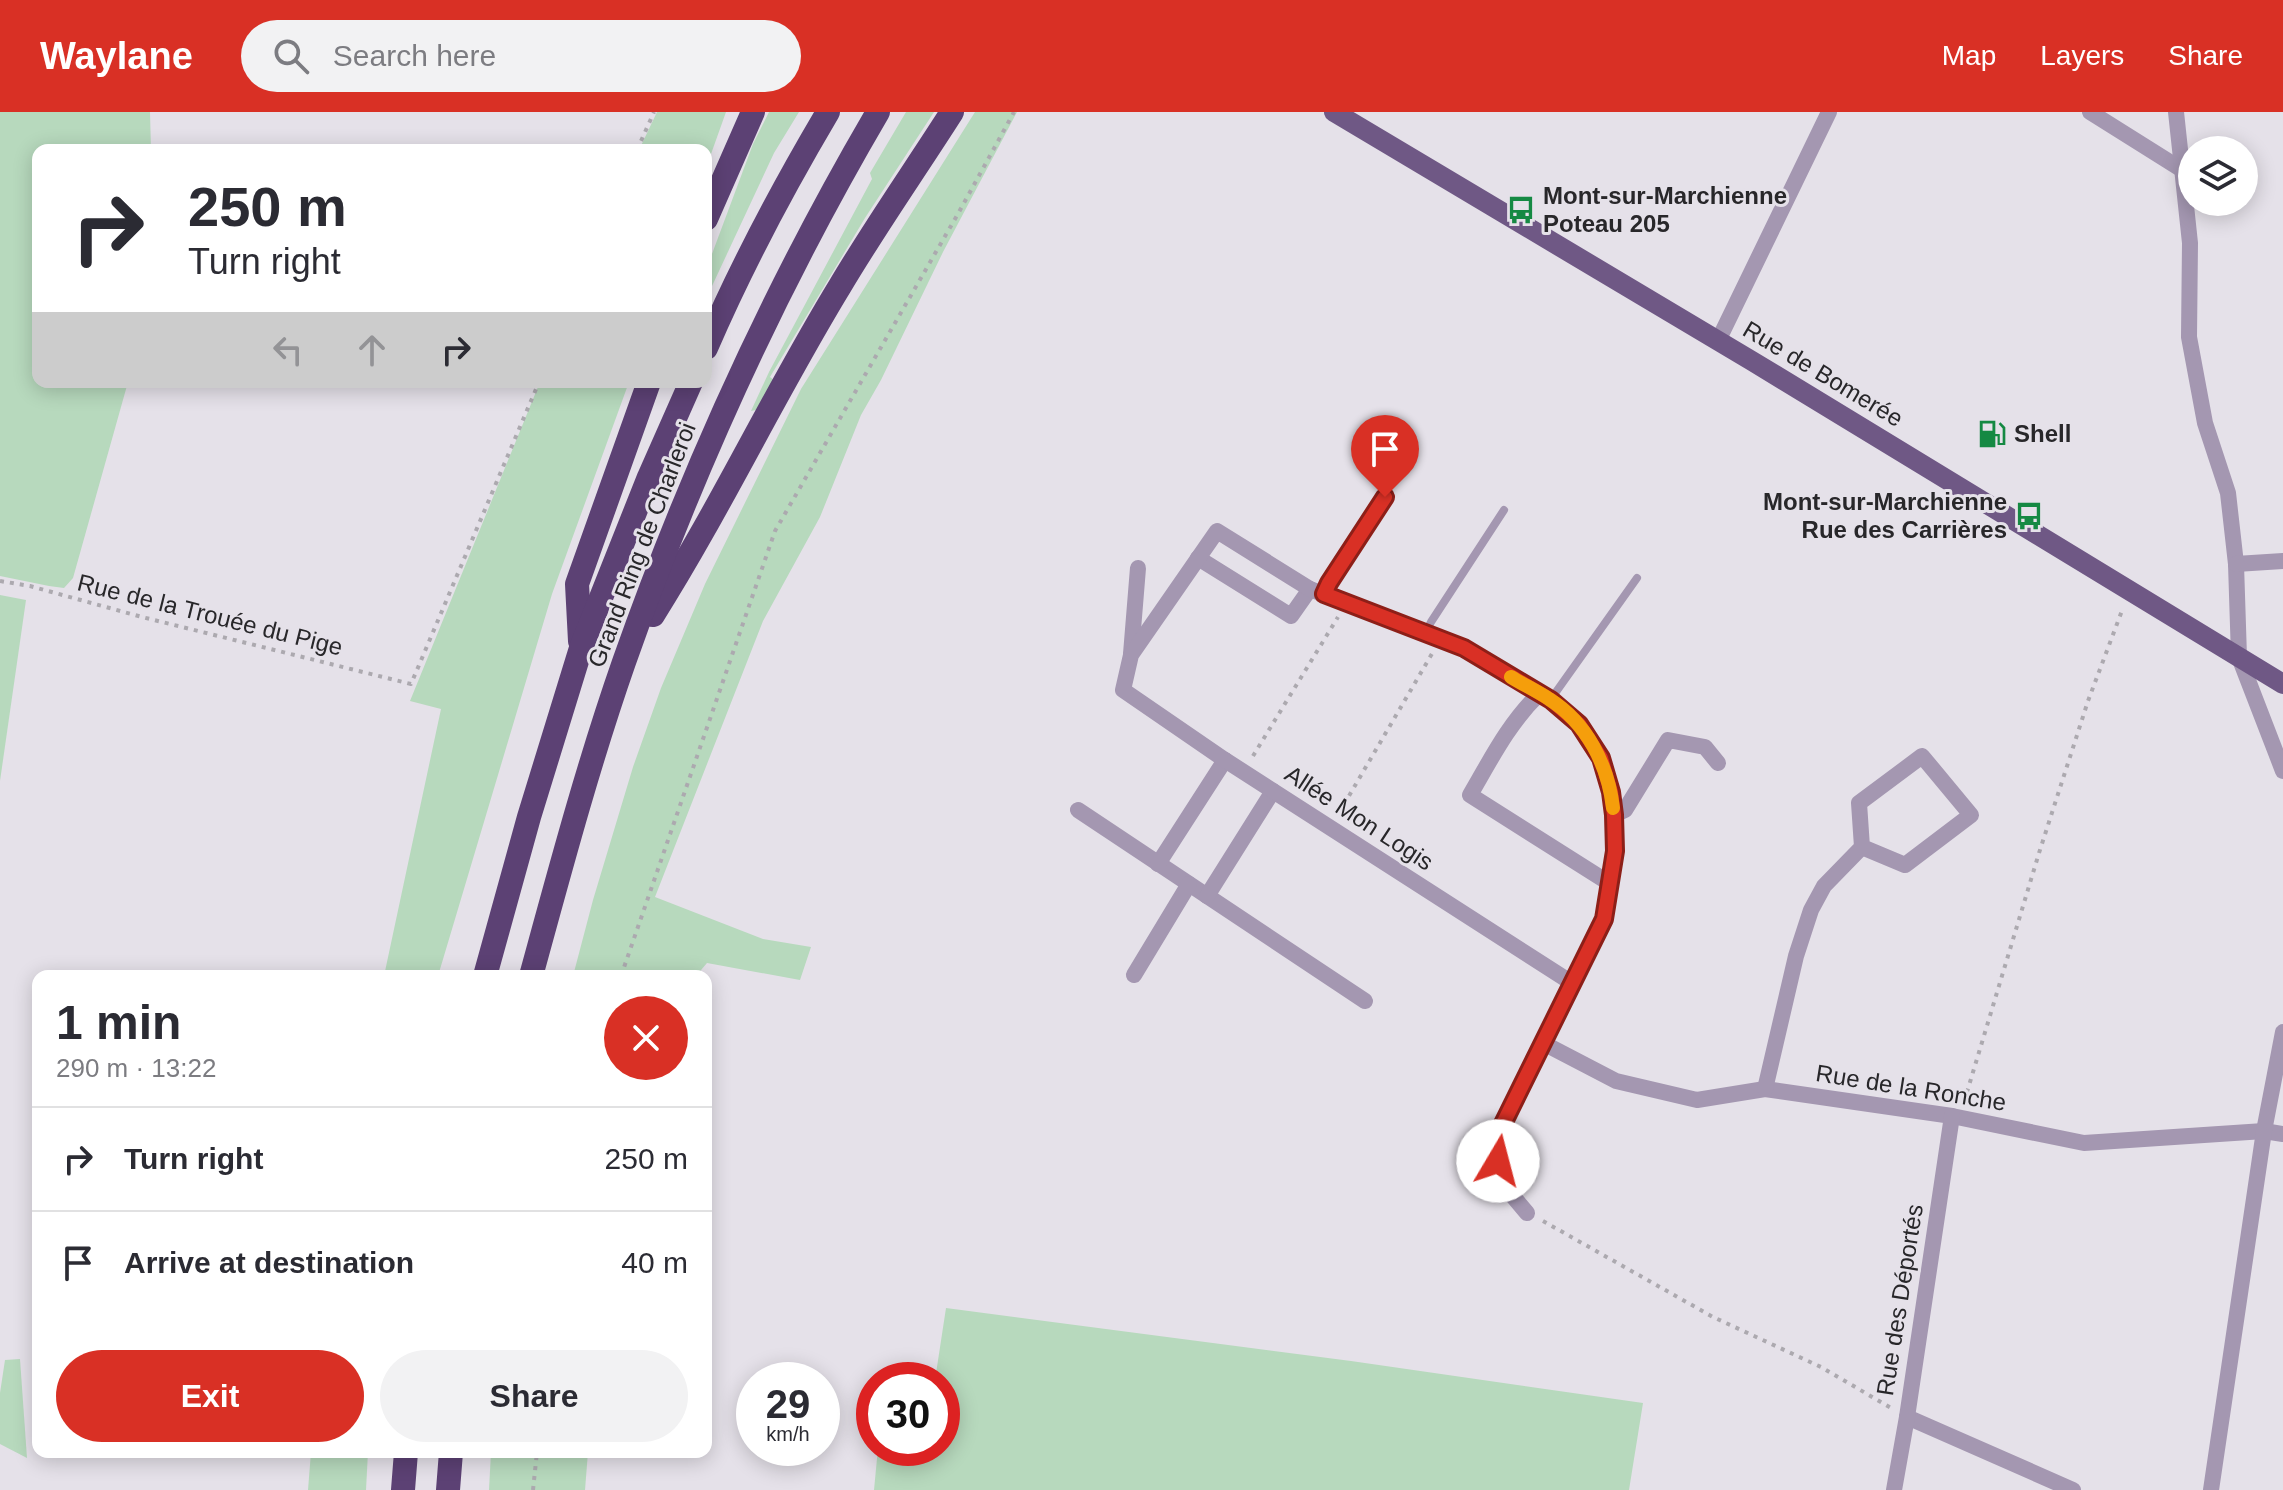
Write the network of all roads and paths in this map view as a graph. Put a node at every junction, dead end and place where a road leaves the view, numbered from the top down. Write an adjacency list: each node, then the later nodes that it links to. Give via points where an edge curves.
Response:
1 (654, 112): 12 (path)
2 (753, 112): 14 (highway)
3 (828, 112): 16 (highway)
4 (878, 112): 36 (highway, Grand Ring de Charleroi, via 759,333)
5 (952, 112): 36 (highway, via 840,286 691,556)
6 (1014, 112): 54 (path, via 775,531)
7 (1334, 112): 17 (main road, Rue de Bomerée)
8 (1829, 112): 17 (street)
9 (2090, 112): 13 (street)
10 (2176, 112): 11 (street)
11 (2179, 136)
12 (640, 144)
13 (2178, 167)
14 (712, 205)
15 (2188, 216): 25 (street, via 2189,337 2205,423 2228,493)
16 (712, 334)
17 (1718, 341): 29 (main road, Rue de Bomerée)
18 (536, 388): 28 (path, Rue de la Trouée du Pige, via 411,684)
19 (647, 388): 33 (highway, via 577,584)
20 (688, 388): 33 (highway, Grand Ring de Charleroi)
21 (1385, 497): 30 (lane, via 1329,583)
22 (1504, 510): 32 (lane, via 1431,622)
23 (1198, 558): 30 (street, via 1291,616); 30 (street, via 1217,531); 34 (street)
24 (2283, 561): 25 (street)
25 (2236, 564): 35 (street)
26 (1138, 568): 34 (street)
27 (1637, 578): 38 (lane)
28 (0, 581)
29 (2130, 591): 35 (main road, Rue de Bomerée); 61 (path, via 2088,701)
30 (1317, 592): 31 (street)
31 (1347, 604): 32 (street); 42 (path)
32 (1433, 636): 38 (street, via 1464,648); 46 (path)
33 (581, 648): 52 (highway, Grand Ring de Charleroi)
34 (1131, 655): 39 (street, Allée Mon Logis, via 1123,690)
35 (2239, 657): 37 (main road, Rue de Bomerée); 41 (street)
36 (624, 661): 53 (highway, Grand Ring de Charleroi)
37 (2283, 684)
38 (1545, 697): 45 (street, via 1579,724 1601,758); 49 (street, via 1521,711 1470,795)
39 (1225, 760): 42 (street, Allée Mon Logis); 48 (street)
40 (1718, 763): 45 (street, via 1705,747 1668,740 1625,810)
41 (2283, 771)
42 (1243, 772): 43 (street, Allée Mon Logis)
43 (1273, 791): 46 (street, Allée Mon Logis); 51 (street)
44 (1078, 810): 48 (street)
45 (1614, 815): 49 (street)
46 (1330, 828): 56 (street, Allée Mon Logis)
47 (1862, 847): 47 (street, via 1859,803 1922,756 1971,815 1905,865); 60 (street, via 1824,886 1811,910)
48 (1158, 864): 50 (street)
49 (1609, 883): 56 (street, via 1604,919)
50 (1189, 884): 51 (street); 55 (street)
51 (1207, 896): 57 (street)
52 (487, 970)
53 (533, 970)
54 (623, 970)
55 (1134, 975)
56 (1572, 983): 59 (street)
57 (1365, 1001)
58 (2283, 1032): 62 (street)
59 (1543, 1043): 60 (street, Rue de la Ronche, via 1616,1081 1697,1100); 64 (street, via 1495,1140 1501,1182)
60 (1765, 1089): 61 (street, Rue de la Ronche)
61 (1956, 1117): 62 (street, Rue de la Ronche, via 2084,1143); 65 (street, Rue des Déportés)
62 (2264, 1131): 63 (street, Rue de la Ronche); 74 (street)
63 (2283, 1134)
64 (1527, 1213): 65 (path)
65 (1907, 1417): 72 (street, Rue des Déportés); 73 (street)
66 (406, 1458): 69 (highway)
67 (451, 1458): 70 (highway)
68 (536, 1458): 71 (path)
69 (403, 1490)
70 (448, 1490)
71 (533, 1490)
72 (1894, 1490)
73 (2073, 1490)
74 (2211, 1490)

